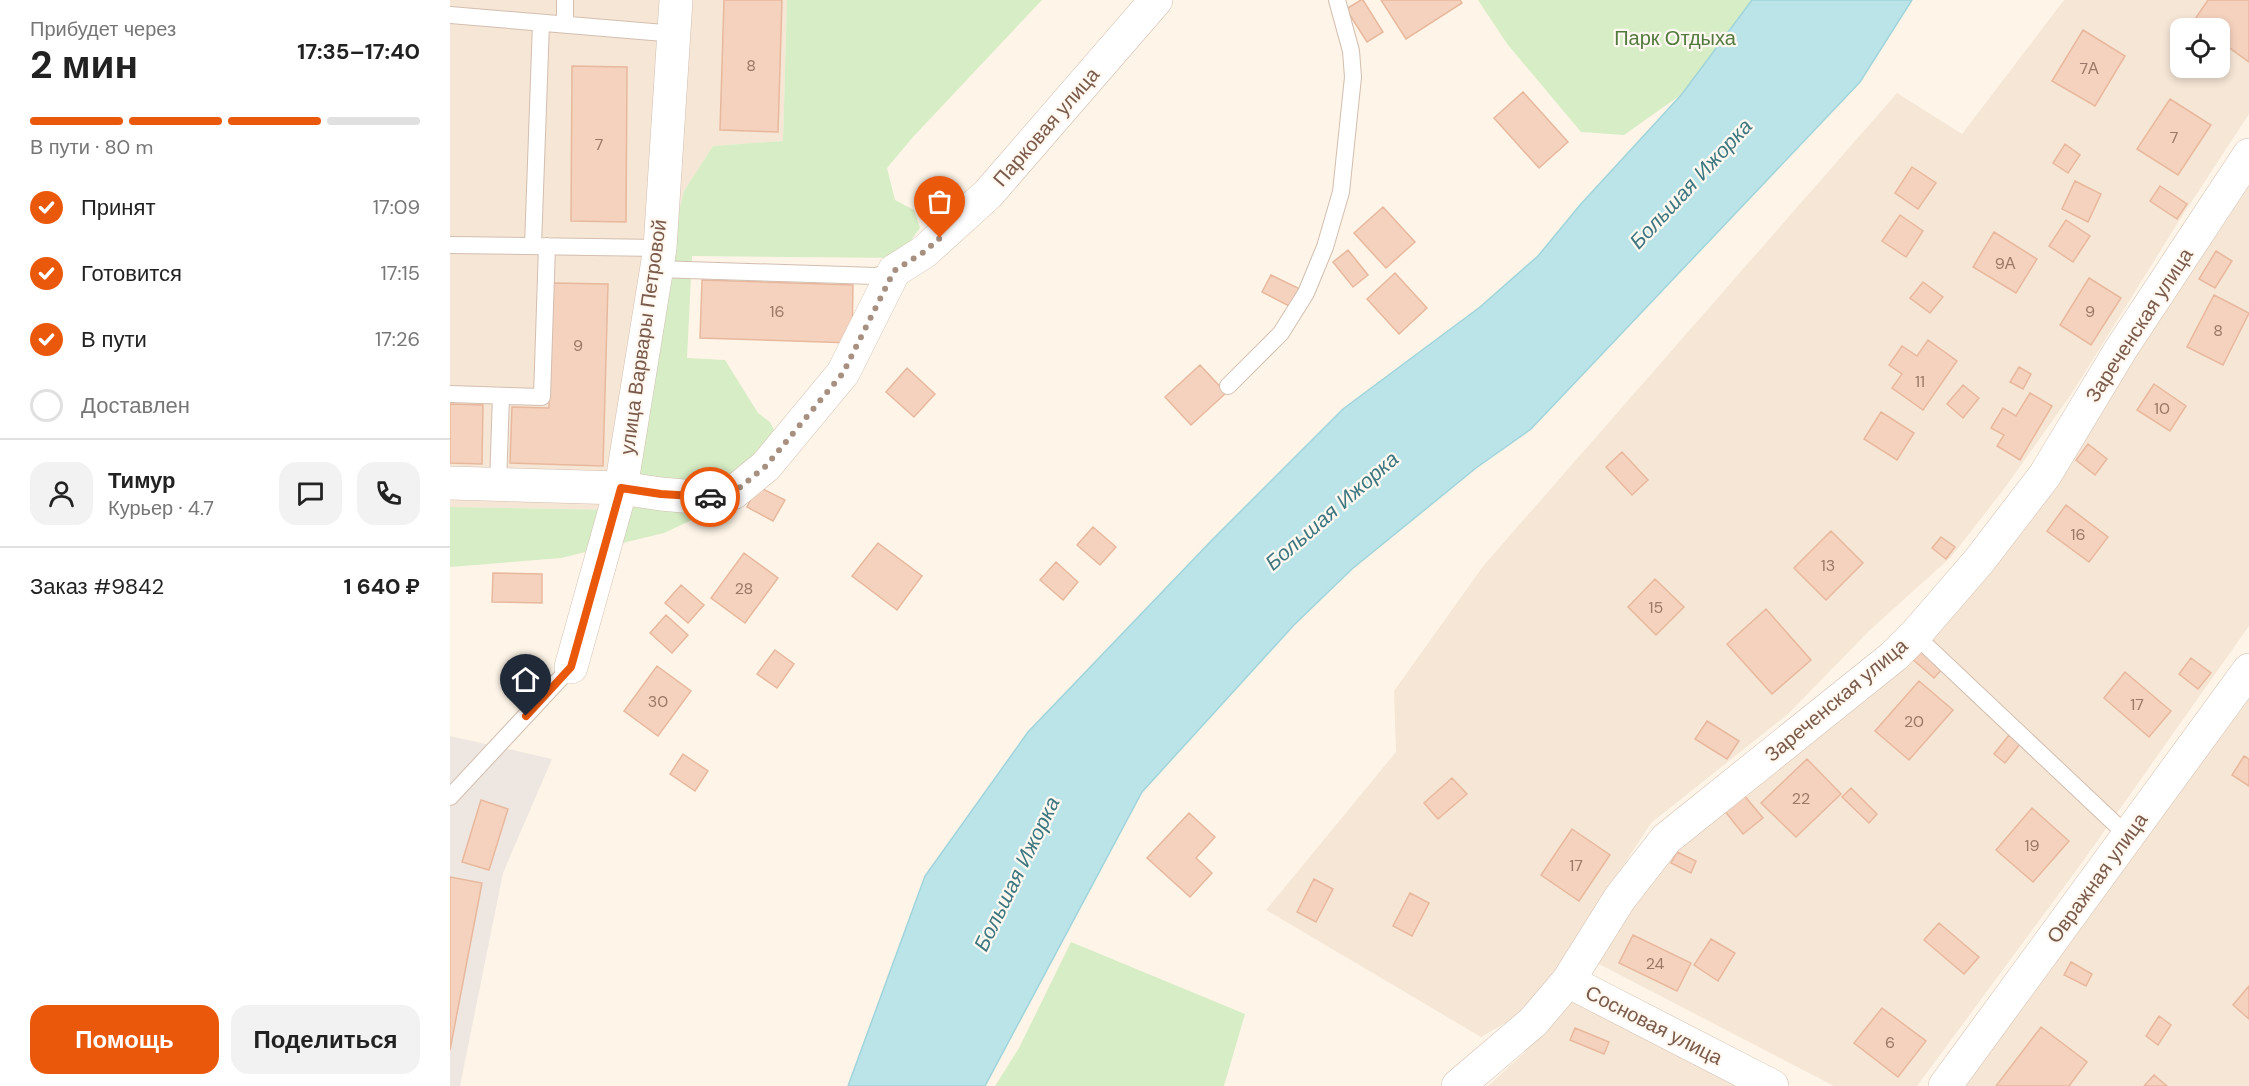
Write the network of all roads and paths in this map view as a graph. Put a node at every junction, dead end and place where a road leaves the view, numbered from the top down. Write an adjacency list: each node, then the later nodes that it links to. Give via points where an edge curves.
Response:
1 (565, 0): 7 (lane)
2 (676, 0): 8 (street, улица Варвары Петровой)
3 (1156, 0): 13 (street, Парковая улица, via 988,194 924,252)
4 (1337, 0): 14 (lane, via 1351,51 1353,77 1341,192 1329,236 1306,293 1281,333)
5 (450, 15): 6 (lane)
6 (541, 23): 7 (lane); 11 (lane)
7 (565, 24): 8 (lane)
8 (676, 34): 12 (street, улица Варвары Петровой)
9 (2249, 154): 20 (street, Зареченская улица, via 2121,349 2045,475 1979,561)
10 (450, 245): 11 (lane)
11 (540, 246): 12 (lane); 16 (lane, via 542,397)
12 (658, 258): 13 (lane, via 876,276); 19 (street, улица Варвары Петровой)
13 (894, 271): 19 (street, via 843,373 766,466 733,493 706,498)
14 (1228, 386)
15 (450, 394): 16 (lane)
16 (501, 396): 18 (lane)
17 (450, 483): 18 (street)
18 (498, 484): 19 (street)
19 (621, 488): 21 (street, улица Варвары Петровой)
20 (1915, 635): 24 (lane); 25 (street, Зареченская улица, via 1666,839 1620,898)
21 (571, 667): 23 (lane)
22 (2249, 670): 24 (street, Овражная улица)
23 (450, 798)
24 (2128, 836): 28 (street, Овражная улица)
25 (1568, 981): 26 (street, Зареченская улица, via 1533,1022); 27 (street, Сосновая улица)
26 (1458, 1086)
27 (1772, 1086)
28 (1945, 1086)

